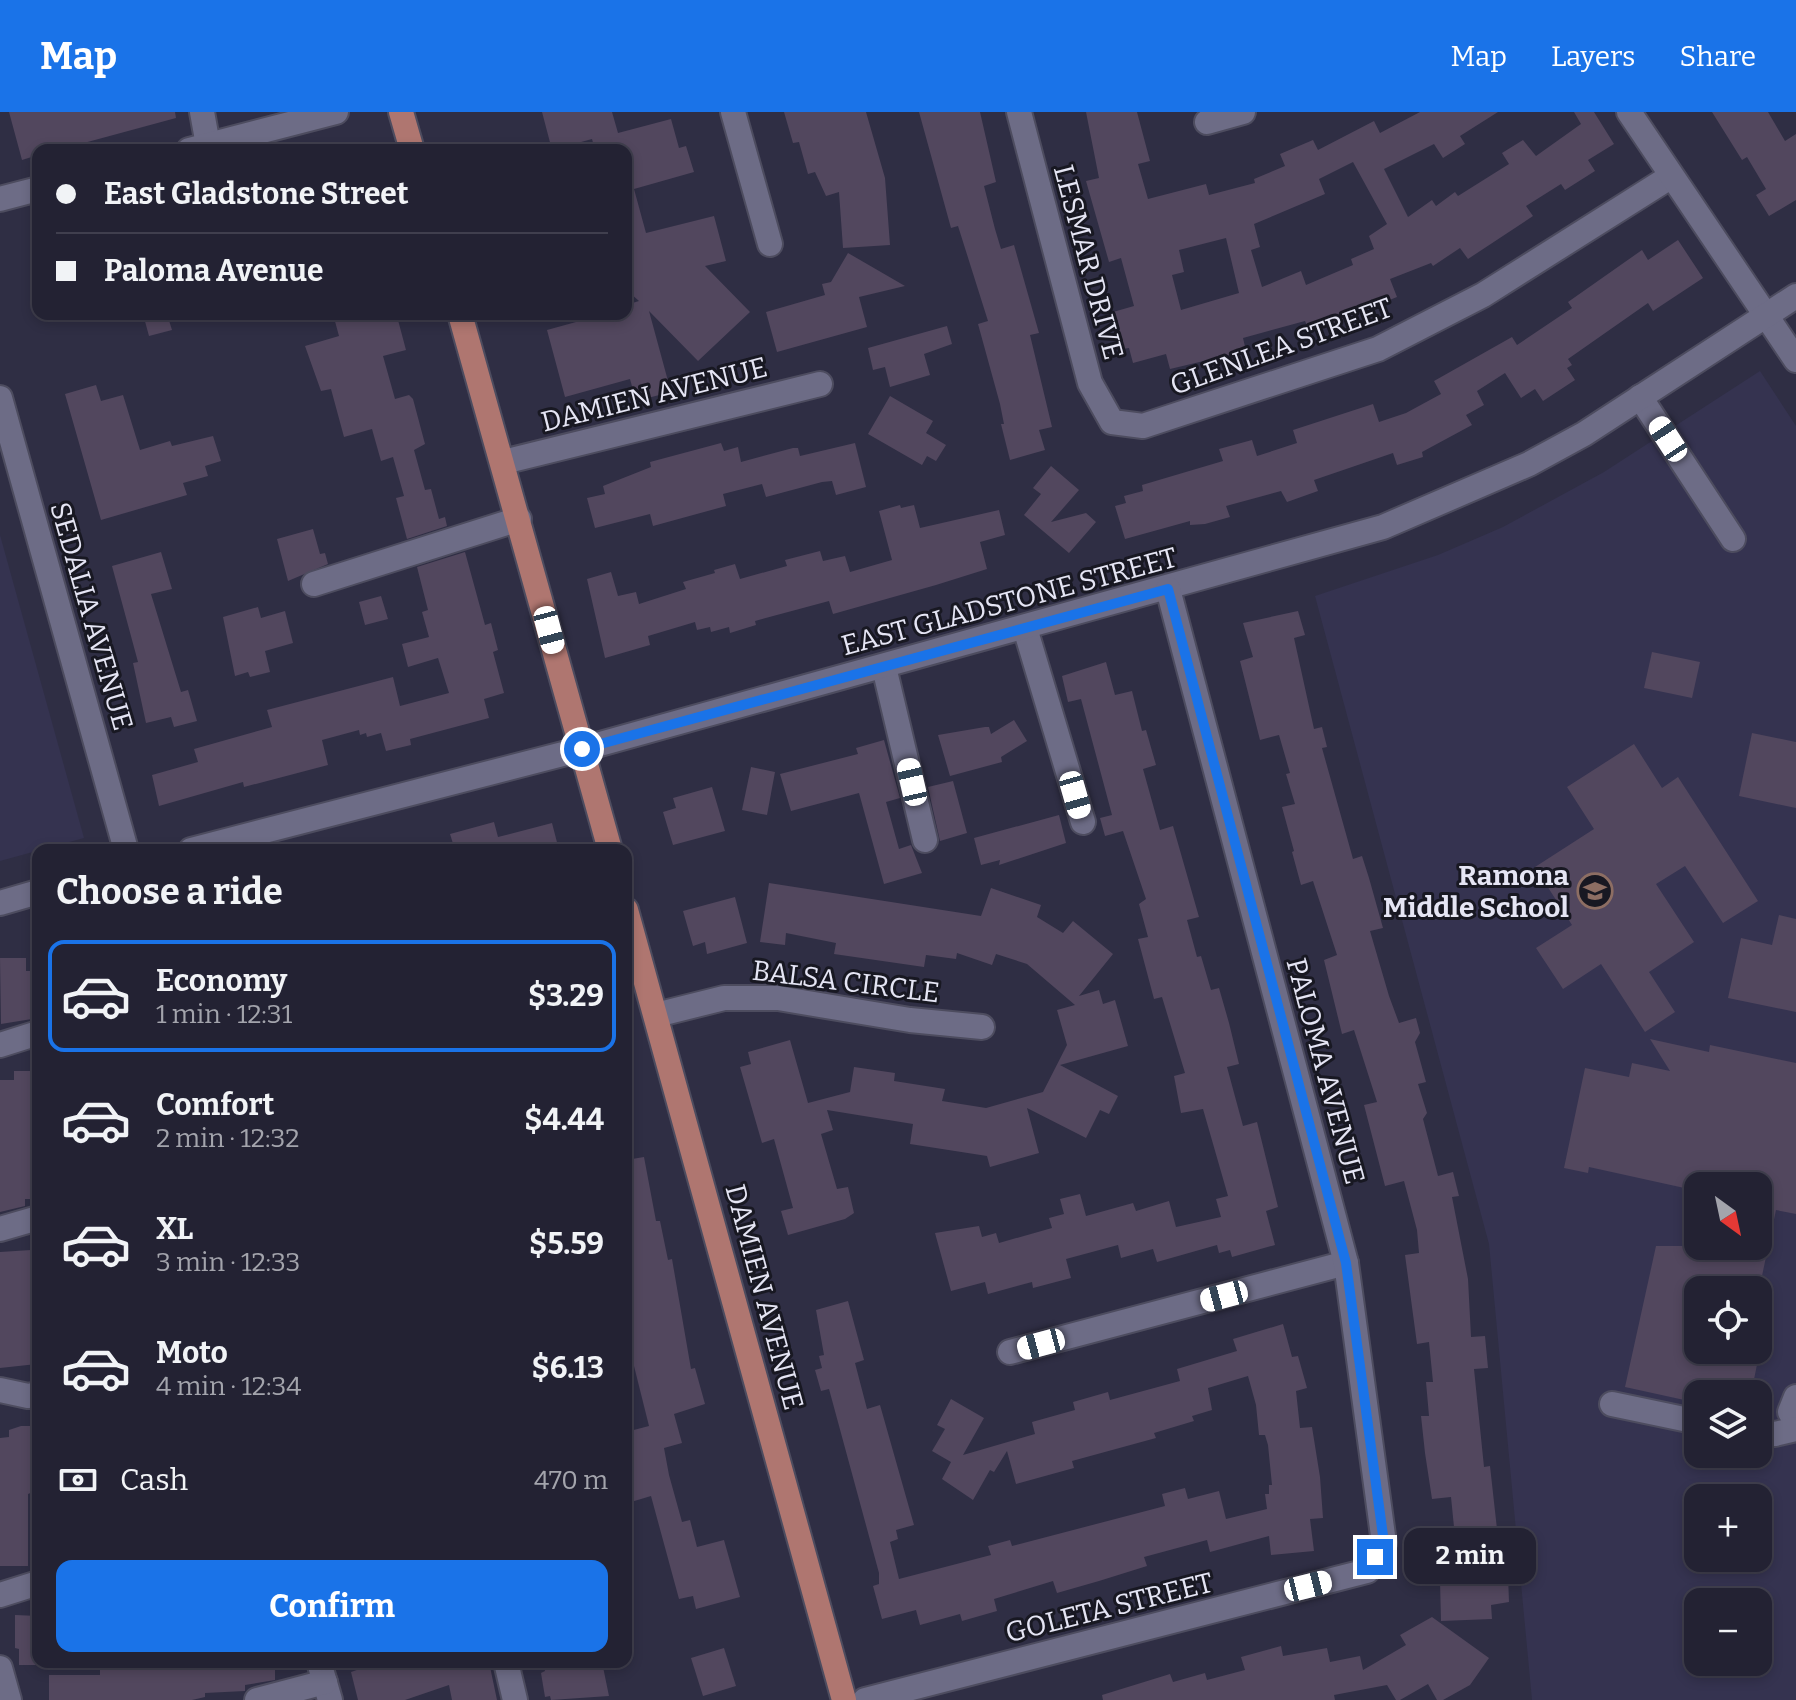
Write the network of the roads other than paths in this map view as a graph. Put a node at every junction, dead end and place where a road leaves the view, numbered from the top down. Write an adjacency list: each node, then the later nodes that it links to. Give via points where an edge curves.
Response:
1 (202, 112): 9 (street)
2 (336, 112): 10 (street)
3 (401, 112): 11 (main road)
4 (733, 112): 15 (street)
5 (1019, 112): 23 (street, LESMAR DRIVE, via 1090,383)
6 (1243, 112): 8 (street)
7 (1629, 112): 12 (street)
8 (1207, 122)
9 (198, 144)
10 (213, 144)
11 (410, 144)
12 (1670, 177): 17 (street); 23 (street, GLENLEA STREET, via 1483,295 1378,349 1143,426)
13 (32, 191): 14 (street)
14 (0, 199)
15 (770, 244)
16 (1796, 296): 17 (street, EAST GLADSTONE STREET)
17 (1767, 315): 19 (street); 21 (street, EAST GLADSTONE STREET)
18 (462, 320): 24 (main road)
19 (1796, 360)
20 (820, 384): 24 (street, DAMIEN AVENUE)
21 (1640, 397): 26 (street); 28 (street, EAST GLADSTONE STREET, via 1529,464 1463,496 1383,527)
22 (0, 398): 34 (street, SEDALIA AVENUE)
23 (1112, 422)
24 (503, 462): 25 (main road)
25 (519, 519): 27 (street); 31 (main road)
26 (1733, 539)
27 (314, 584)
28 (1168, 589): 29 (street, EAST GLADSTONE STREET); 46 (street, PALOMA AVENUE)
29 (1025, 628): 30 (street, EAST GLADSTONE STREET); 32 (street)
30 (884, 667): 31 (street, EAST GLADSTONE STREET); 33 (street)
31 (582, 749): 35 (street, EAST GLADSTONE STREET); 36 (main road)
32 (1083, 822)
33 (925, 840)
34 (124, 844)
35 (214, 844)
36 (608, 844)
37 (32, 894): 38 (street)
38 (0, 903)
39 (632, 931): 40 (main road, DAMIEN AVENUE)
40 (656, 1015): 41 (street, BALSA CIRCLE, via 724,998 778,998); 65 (main road, DAMIEN AVENUE)
41 (982, 1027)
42 (32, 1035): 43 (street)
43 (0, 1045)
44 (32, 1220): 45 (street)
45 (0, 1229)
46 (1346, 1263): 47 (street); 56 (street, PALOMA AVENUE, via 1384,1543)
47 (1010, 1352)
48 (0, 1390): 49 (street)
49 (32, 1395)
50 (1796, 1397): 53 (street, via 1790,1412)
51 (1612, 1404): 52 (street)
52 (1684, 1419)
53 (1796, 1422)
54 (1796, 1429): 55 (street)
55 (1772, 1434)
56 (1367, 1571): 66 (street, GOLETA STREET)
57 (32, 1585): 58 (street)
58 (0, 1595)
59 (0, 1668): 62 (street)
60 (507, 1668): 64 (street)
61 (325, 1681): 63 (street)
62 (9, 1700)
63 (257, 1700)
64 (515, 1700)
65 (844, 1700)
66 (865, 1700)

